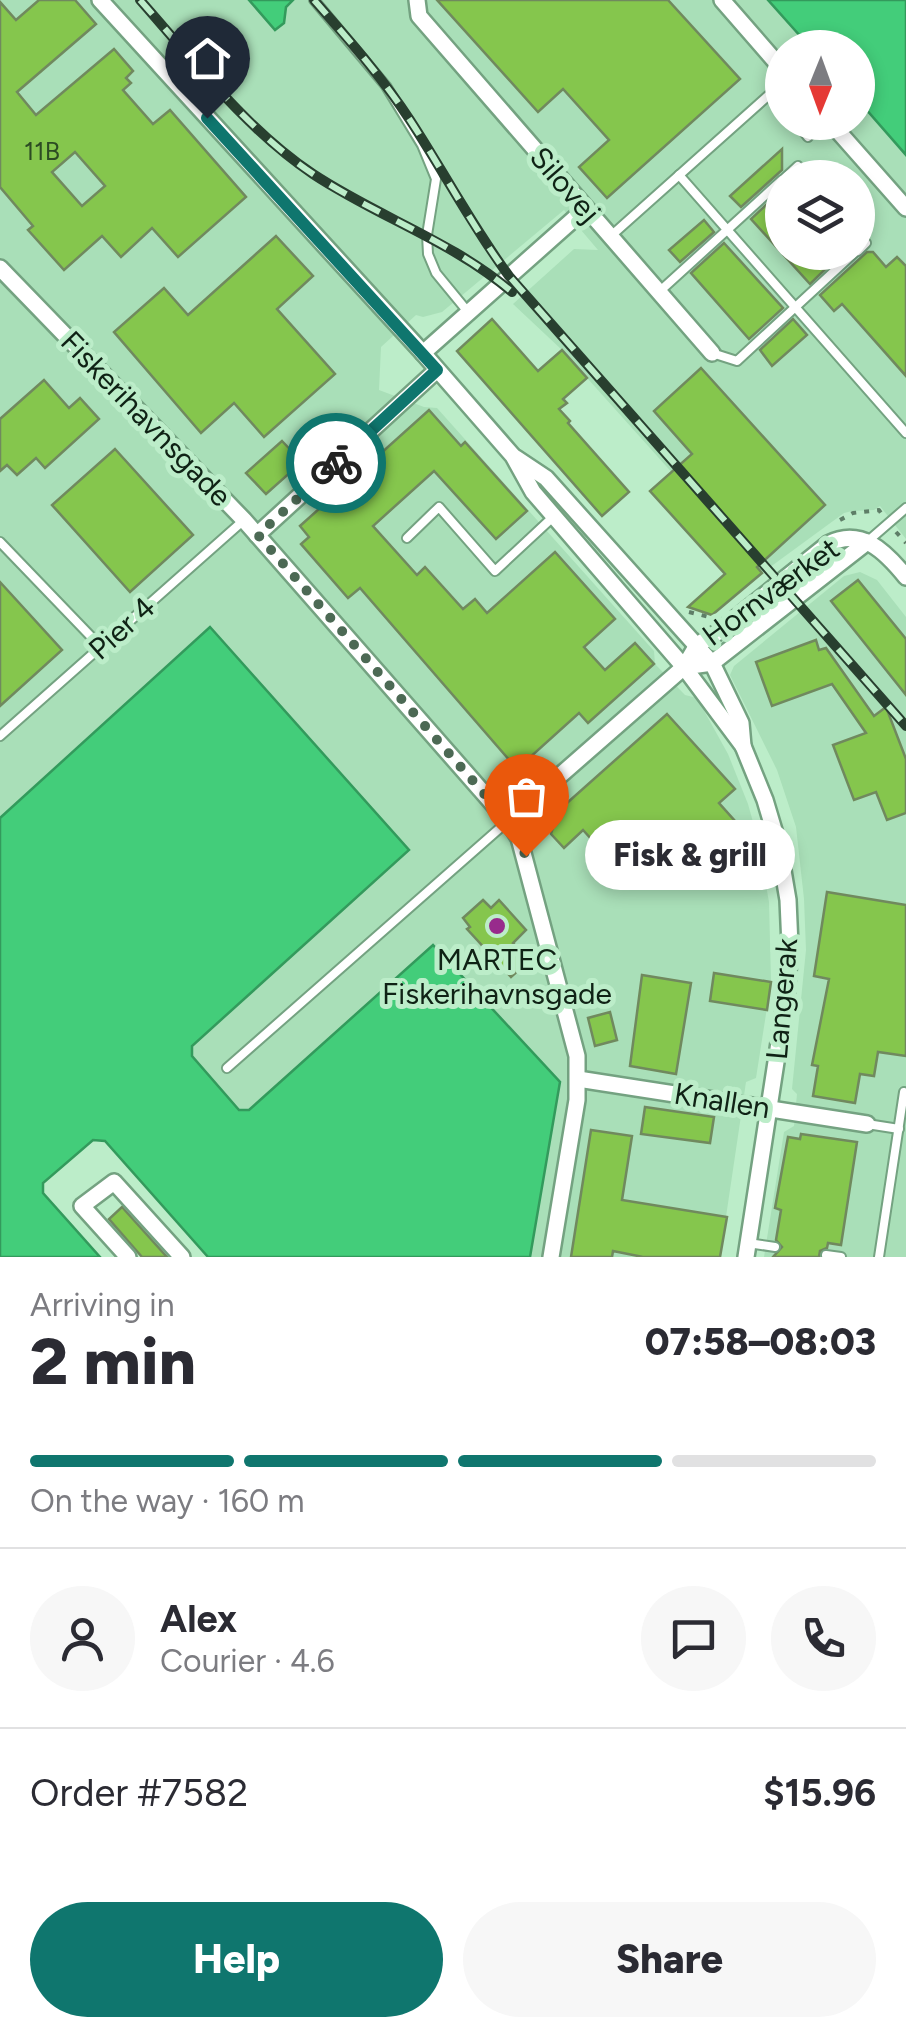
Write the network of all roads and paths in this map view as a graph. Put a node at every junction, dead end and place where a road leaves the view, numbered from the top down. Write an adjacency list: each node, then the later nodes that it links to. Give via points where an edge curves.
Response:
1 (100, 0): 19 (street, Langerak)
2 (314, 0): 18 (lane, via 386,86 422,145 436,180 428,254)
3 (722, 0): 5 (street)
4 (418, 8): 11 (street, Silovej)
5 (765, 49)
6 (765, 99): 8 (lane)
7 (846, 140): 10 (street)
8 (680, 176): 12 (lane); 13 (lane)
9 (765, 196): 12 (lane)
10 (906, 208)
11 (585, 209): 13 (street, Silovej); 18 (street)
12 (728, 230): 16 (lane); 17 (lane)
13 (610, 237): 16 (street, Silovej)
14 (0, 269): 26 (street, Fiskerihavnsgade)
15 (837, 270): 17 (lane)
16 (658, 292): 20 (street, Silovej)
17 (796, 308): 20 (lane, via 737,360); 22 (lane)
18 (468, 312): 19 (street)
19 (423, 353): 21 (street, Langerak)
20 (712, 353)
21 (437, 370): 23 (street, Langerak); 29 (street)
22 (906, 433)
23 (513, 456): 25 (street, Langerak); 37 (street, Langerak, via 546,478)
24 (906, 508): 27 (lane)
25 (553, 517): 30 (lane, via 496,571 439,507); 40 (street, Langerak)
26 (244, 520): 29 (street, Fiskerihavnsgade); 38 (lane, Pier 4)
27 (889, 522): 28 (path, via 879,510 845,516); 32 (lane); 33 (path)
28 (830, 527)
29 (258, 535): 43 (street, Fiskerihavnsgade)
30 (408, 538)
31 (0, 542): 38 (lane)
32 (866, 542): 34 (street, Hornværket); 37 (street, Hornværket, via 854,536 828,544); 39 (street, Hornværket)
33 (906, 543)
34 (906, 577)
35 (684, 610): 36 (path)
36 (714, 618)
37 (698, 644): 39 (street, Langerak); 40 (street, Hornværket)
38 (101, 647): 41 (lane, Pier 4)
39 (712, 663): 40 (street, Hornværket); 42 (street, Langerak, via 742,723)
40 (684, 667): 42 (street, Langerak); 43 (street, Hornværket)
41 (0, 736)
42 (743, 746): 47 (street, Langerak, via 765,800 788,900 786,997)
43 (508, 821): 44 (lane); 45 (street, Fiskerihavnsgade, via 526,856)
44 (227, 1068)
45 (578, 1079): 47 (street, Knallen); 55 (street, Fiskerihavnsgade)
46 (904, 1092): 49 (lane)
47 (770, 1109): 48 (street, Knallen); 51 (street, Langerak)
48 (867, 1124): 49 (lane)
49 (898, 1129): 57 (lane)
50 (774, 1247): 51 (lane)
51 (747, 1250)
52 (826, 1255): 56 (lane)
53 (128, 1257): 54 (street, via 82,1206 114,1182)
54 (182, 1257)
55 (551, 1257)
56 (840, 1257)
57 (880, 1257)

